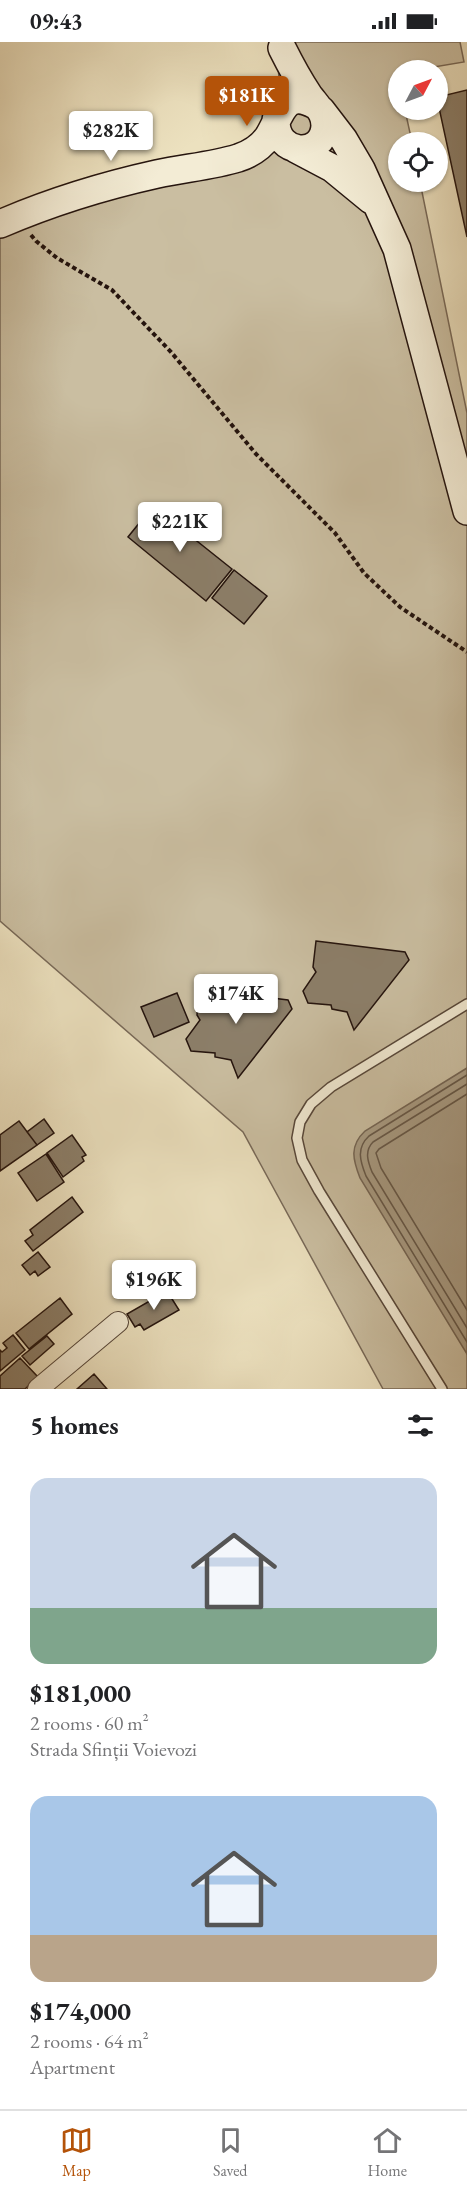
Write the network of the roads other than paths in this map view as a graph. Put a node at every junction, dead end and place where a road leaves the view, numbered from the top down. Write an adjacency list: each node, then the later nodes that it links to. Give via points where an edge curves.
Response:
1 (282, 45): 2 (street); 3 (street, via 285,81)
2 (318, 108): 3 (street, via 301,100 286,104); 4 (street, via 324,118 323,134 312,146); 6 (street, via 344,140)
3 (278, 115): 4 (street, via 279,136); 5 (street, via 262,144)
4 (293, 148): 5 (street); 6 (street, via 332,168)
5 (240, 158): 7 (street, via 117,184)
6 (380, 209): 8 (street, via 397,249)
7 (9, 220)
8 (467, 511)
9 (467, 1004): 12 (lane, via 332,1087 311,1104 300,1122 297,1138 302,1160 319,1191)
10 (118, 1322): 11 (street)
11 (38, 1389)
12 (442, 1389)

